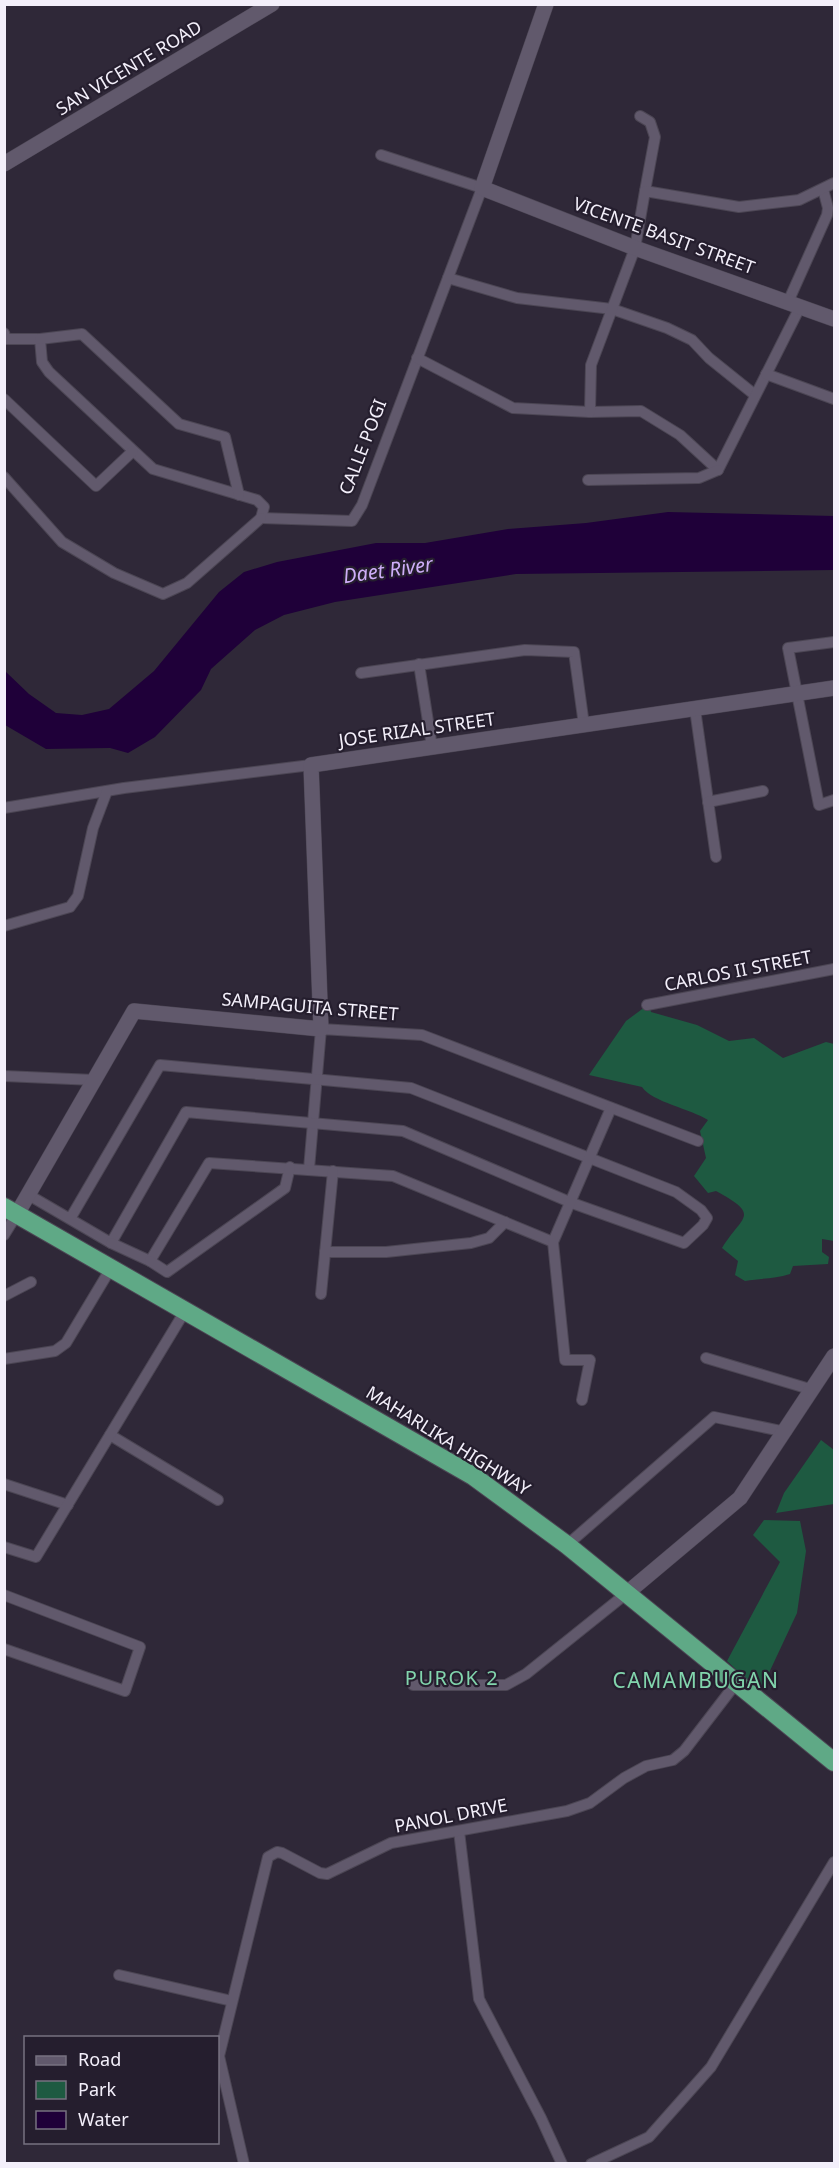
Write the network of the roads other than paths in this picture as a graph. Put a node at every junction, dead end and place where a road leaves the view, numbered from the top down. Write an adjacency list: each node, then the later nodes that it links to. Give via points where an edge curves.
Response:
1 (272, 4): 5 (street, SAN VICENTE ROAD)
2 (546, 4): 7 (street, CALLE POGI)
3 (640, 116): 9 (street, via 650,122 655,137)
4 (381, 155): 7 (street)
5 (4, 164)
6 (834, 183): 8 (street)
7 (482, 188): 10 (street, VICENTE BASIT STREET); 11 (street, CALLE POGI)
8 (823, 189): 9 (street, via 799,200 739,207); 12 (street, via 828,208)
9 (645, 191): 10 (street)
10 (635, 248): 12 (street, VICENTE BASIT STREET); 13 (street)
11 (448, 278): 13 (street, via 518,298); 17 (street, CALLE POGI)
12 (794, 304): 14 (street, VICENTE BASIT STREET); 18 (street)
13 (612, 309): 19 (street, via 692,340); 22 (street, via 591,364)
14 (834, 319)
15 (5, 337): 16 (street)
16 (40, 339): 23 (street, via 42,362 49,372); 27 (street, via 82,334 179,424 225,437)
17 (417, 358): 22 (street, via 513,408); 28 (street, CALLE POGI, via 362,505 352,521)
18 (766, 374): 19 (street); 21 (street)
19 (755, 395): 24 (street)
20 (4, 399): 23 (street, via 96,486)
21 (834, 399)
22 (590, 412): 24 (street, via 641,411 680,435)
23 (133, 451): 27 (street, via 153,469)
24 (718, 470): 26 (street, via 699,478)
25 (4, 477): 28 (street, via 62,542 114,573 163,594 187,583)
26 (588, 480)
27 (239, 495): 28 (street, via 262,504)
28 (261, 518)
29 (834, 642): 33 (street, via 789,648)
30 (419, 664): 31 (street); 35 (street, via 525,650 574,652); 36 (street)
31 (361, 673)
32 (834, 688): 33 (street, JOSE RIZAL STREET)
33 (796, 693): 34 (street, JOSE RIZAL STREET); 40 (street, via 819,805)
34 (695, 709): 35 (street, JOSE RIZAL STREET); 41 (street)
35 (584, 725): 36 (street, JOSE RIZAL STREET)
36 (432, 747): 37 (street, JOSE RIZAL STREET)
37 (311, 765): 38 (street, JOSE RIZAL STREET); 47 (street)
38 (107, 791): 42 (street, JOSE RIZAL STREET); 44 (street, via 93,828 78,896 70,906)
39 (763, 791): 41 (street)
40 (834, 800)
41 (708, 802): 43 (street)
42 (4, 808)
43 (716, 856)
44 (4, 926)
45 (834, 969): 46 (street, CARLOS II STREET)
46 (647, 1005)
47 (321, 1029): 49 (street, SAMPAGUITA STREET, via 134,1011); 50 (street); 51 (street, SAMPAGUITA STREET, via 422,1035)
48 (4, 1076): 49 (street)
49 (94, 1080): 58 (street, SAMPAGUITA STREET)
50 (319, 1080): 52 (street); 54 (street, via 411,1088); 61 (street, via 160,1065)
51 (611, 1108): 53 (street, SAMPAGUITA STREET); 54 (street)
52 (313, 1125): 56 (street); 59 (street, via 402,1131); 65 (street, via 186,1112)
53 (698, 1141)
54 (589, 1159): 59 (street); 59 (street, via 676,1192 707,1218 684,1243)
55 (290, 1167): 56 (street); 67 (street, via 285,1188 167,1272); 67 (street, via 208,1163)
56 (309, 1169): 57 (street)
57 (333, 1171): 62 (street, via 393,1176); 66 (street)
58 (27, 1194): 60 (street, SAMPAGUITA STREET); 61 (street)
59 (572, 1203): 64 (street)
60 (11, 1211): 63 (street); 68 (highway, MAHARLIKA HIGHWAY)
61 (70, 1219): 65 (street)
62 (505, 1222): 64 (street); 66 (street, via 489,1238 471,1243 386,1252)
63 (4, 1235)
64 (553, 1242): 77 (street, via 565,1360 590,1360)
65 (111, 1243): 67 (street)
66 (325, 1252): 70 (street)
67 (150, 1262)
68 (111, 1268): 72 (highway, MAHARLIKA HIGHWAY); 75 (street, via 66,1343 55,1350)
69 (31, 1282): 71 (street)
70 (321, 1294)
71 (4, 1296)
72 (185, 1311): 79 (street); 83 (highway, MAHARLIKA HIGHWAY, via 473,1476)
73 (834, 1356): 76 (street)
74 (706, 1358): 76 (street)
75 (4, 1359)
76 (813, 1390): 78 (street)
77 (582, 1400)
78 (786, 1432): 83 (street, via 714,1417); 85 (street, via 740,1498)
79 (110, 1435): 81 (street); 82 (street)
80 (4, 1484): 82 (street)
81 (218, 1500)
82 (68, 1505): 84 (street, via 36,1557)
83 (567, 1545): 85 (highway, MAHARLIKA HIGHWAY)
84 (4, 1547)
85 (627, 1593): 88 (highway, MAHARLIKA HIGHWAY); 89 (street, via 526,1674 506,1684)
86 (4, 1595): 87 (street, via 140,1647 125,1691)
87 (4, 1648)
88 (737, 1682): 90 (highway, MAHARLIKA HIGHWAY); 91 (street, PANOL DRIVE, via 673,1760 646,1766 590,1803 567,1811)
89 (413, 1685)
90 (834, 1762)
91 (459, 1831): 94 (street, PANOL DRIVE, via 391,1844 327,1874 282,1853 272,1854 266,1861); 96 (street, via 479,1999)
92 (834, 1862): 97 (street, via 711,2067 650,2137)
93 (119, 1975): 94 (street)
94 (232, 2001): 95 (street, PANOL DRIVE, via 219,2056)
95 (244, 2163)
96 (562, 2163)
97 (591, 2163)

